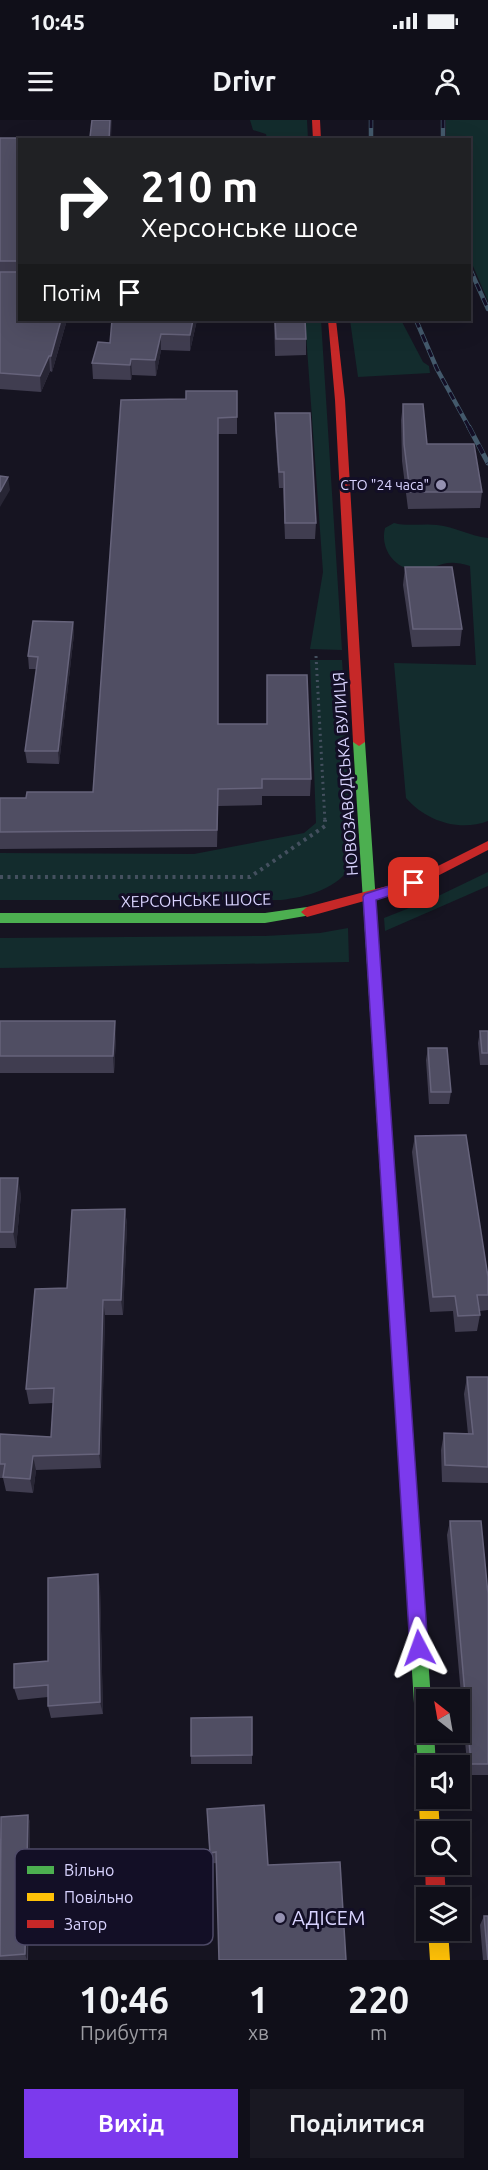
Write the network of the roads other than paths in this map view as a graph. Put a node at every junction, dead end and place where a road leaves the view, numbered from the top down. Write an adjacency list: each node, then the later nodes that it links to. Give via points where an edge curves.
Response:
1 (316, 120): 2 (street)
2 (317, 138)
3 (332, 321): 5 (street, НОВОЗАВОДСЬКА ВУЛИЦЯ)
4 (488, 845): 5 (street, ХЕРСОНСЬКЕ ШОСЕ, via 414,883)
5 (369, 897): 6 (street, ХЕРСОНСЬКЕ ШОСЕ, via 265,918); 7 (street, НОВОЗАВОДСЬКА ВУЛИЦЯ)
6 (0, 918)
7 (426, 1755)
8 (439, 1941): 9 (street)
9 (440, 1960)

